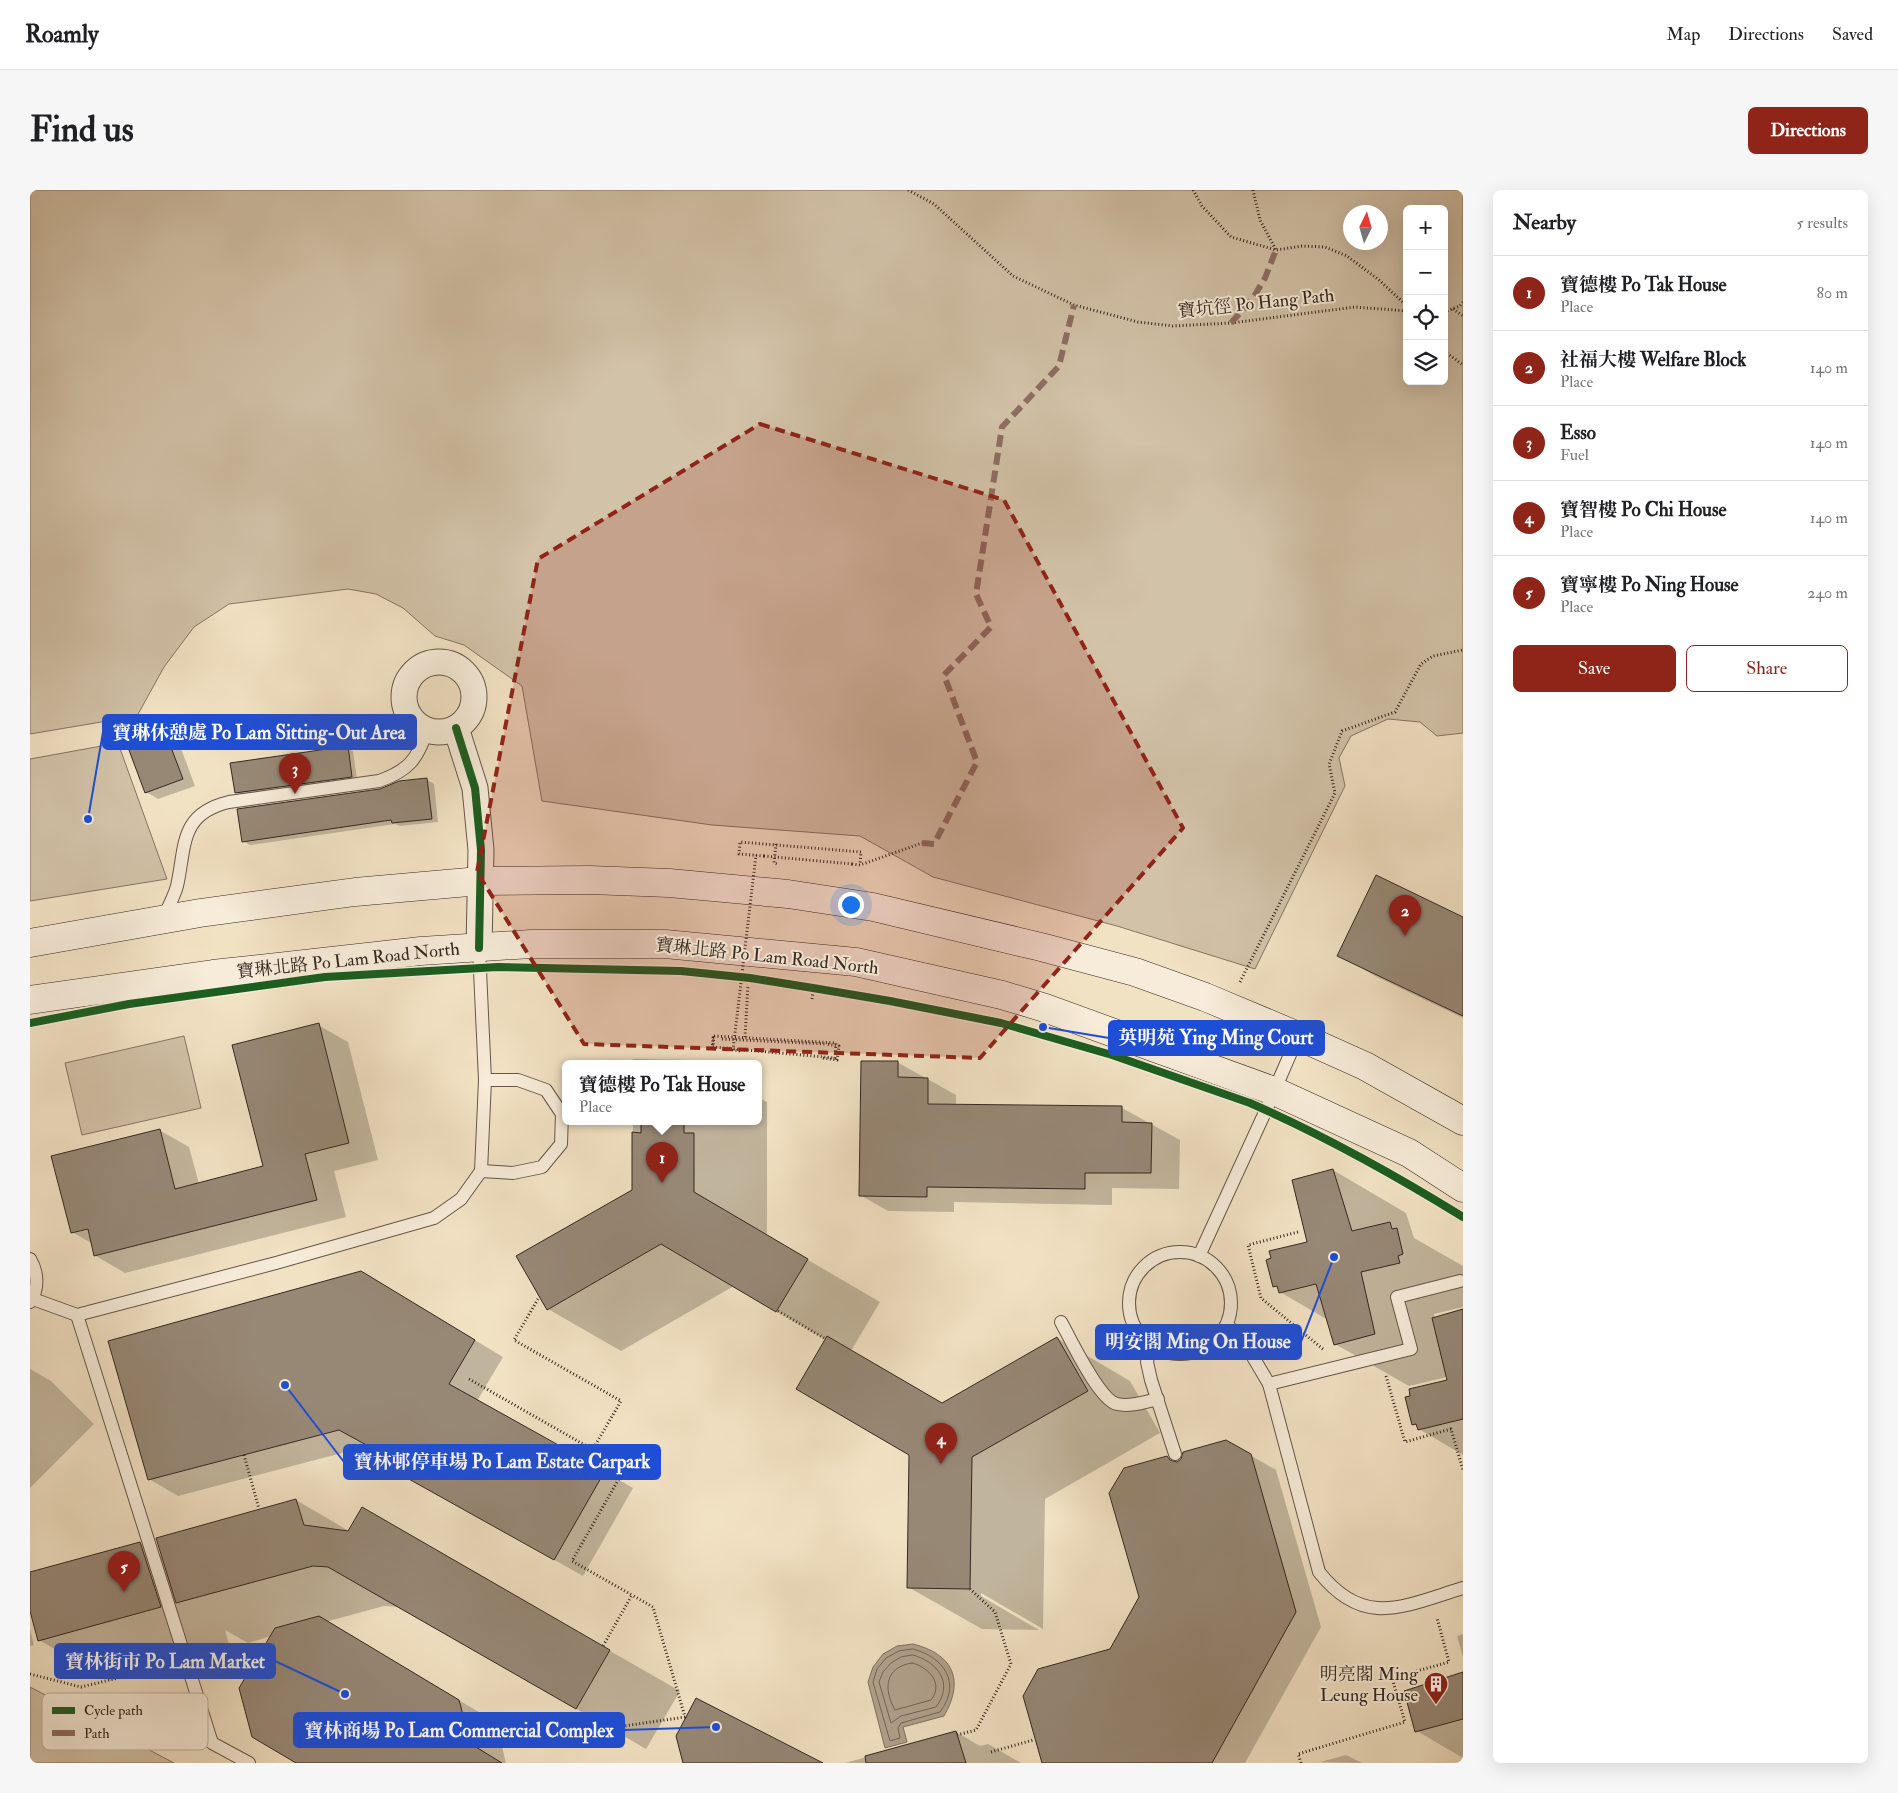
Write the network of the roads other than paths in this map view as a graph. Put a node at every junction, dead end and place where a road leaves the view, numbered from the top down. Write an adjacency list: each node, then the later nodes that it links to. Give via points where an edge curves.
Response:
1 (456, 728): 2 (street, via 436,732); 2 (street, via 471,711 473,689 461,670 440,662 416,672 406,684 404,694 409,716); 3 (street, via 475,788 481,850)
2 (427, 730): 4 (lane, via 415,758 405,768 379,781 229,802 202,813 186,836 176,888)
3 (480, 880): 4 (main road, via 355,892); 6 (street); 8 (main road, via 669,883 788,894 872,907 1041,946 1135,972)
4 (163, 918): 5 (main road)
5 (30, 943)
6 (479, 948): 7 (main road, 寶琳北路 Po Lam Road North, via 421,951 205,975); 9 (lane); 10 (main road, 寶琳北路 Po Lam Road North, via 531,944 665,944 856,962 1011,997)
7 (30, 1000)
8 (1298, 1036): 10 (lane); 11 (main road, via 1365,1066)
9 (485, 1080): 12 (lane); 12 (lane, via 518,1080 546,1090 562,1114 562,1129 561,1144 542,1166 513,1173)
10 (1274, 1091): 13 (main road, 寶琳北路 Po Lam Road North, via 1409,1153); 14 (lane)
11 (1463, 1121)
12 (481, 1171): 18 (lane, via 461,1199 434,1218)
13 (1463, 1188)
14 (1200, 1256): 20 (lane, via 1212,1263 1229,1287 1232,1299); 21 (lane, via 1183,1252 1152,1260 1139,1272 1131,1286 1128,1303 1131,1319 1138,1334)
15 (30, 1259): 17 (lane, via 36,1273)
16 (1460, 1282): 22 (lane, via 1398,1297 1411,1349)
17 (31, 1300): 18 (lane)
18 (77, 1315): 26 (lane)
19 (1061, 1322): 23 (lane, via 1099,1391 1115,1404)
20 (1227, 1325): 21 (lane, via 1208,1348 1194,1353 1166,1353); 22 (lane, via 1243,1340)
21 (1150, 1346): 23 (lane, via 1147,1362)
22 (1269, 1384): 25 (lane, via 1319,1572 1331,1587 1346,1599 1384,1609)
23 (1158, 1399): 24 (lane)
24 (1175, 1454)
25 (1463, 1588)
26 (196, 1693)
27 (208, 1730): 28 (lane, via 212,1743)
28 (249, 1763)

